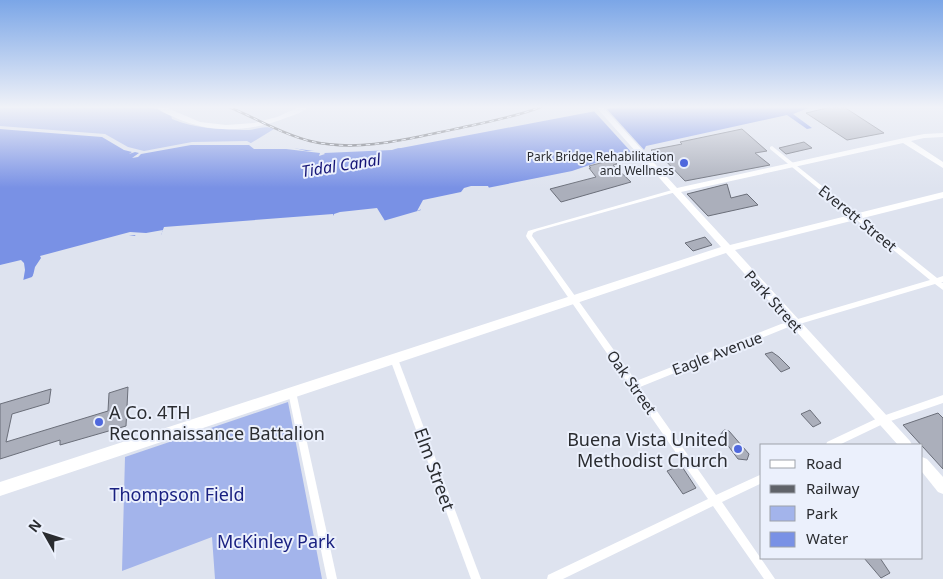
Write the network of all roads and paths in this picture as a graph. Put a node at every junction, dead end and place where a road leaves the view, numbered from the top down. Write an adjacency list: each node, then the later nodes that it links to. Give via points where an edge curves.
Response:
1 (623, 134): 7 (street, Park Street)
2 (943, 135): 3 (street)
3 (904, 140): 5 (street); 6 (street)
4 (772, 148): 5 (street, Everett Street)
5 (793, 165): 7 (street); 9 (street, Everett Street)
6 (943, 166)
7 (674, 191): 10 (street, Park Street); 13 (street, Oak Street, via 529,234)
8 (943, 195): 9 (street)
9 (856, 217): 10 (street); 11 (street, Everett Street)
10 (727, 249): 13 (street); 14 (street, Park Street)
11 (939, 280): 12 (street, Everett Street); 14 (street, Eagle Avenue)
12 (943, 287)
13 (573, 299): 15 (street); 16 (street, Oak Street)
14 (794, 324): 16 (street, Eagle Avenue); 19 (street, Park Street)
15 (394, 359): 17 (street); 28 (street, Elm Street)
16 (635, 385): 26 (street, Oak Street)
17 (292, 392): 25 (street); 27 (street)
18 (943, 399): 19 (street)
19 (883, 420): 20 (street); 21 (street, Park Street)
20 (832, 444)
21 (905, 444)
22 (923, 464): 24 (street)
23 (760, 479): 26 (street)
24 (943, 486)
25 (0, 490)
26 (715, 500): 29 (street); 30 (street, Oak Street)
27 (332, 579)
28 (476, 579)
29 (552, 579)
30 (770, 579)

